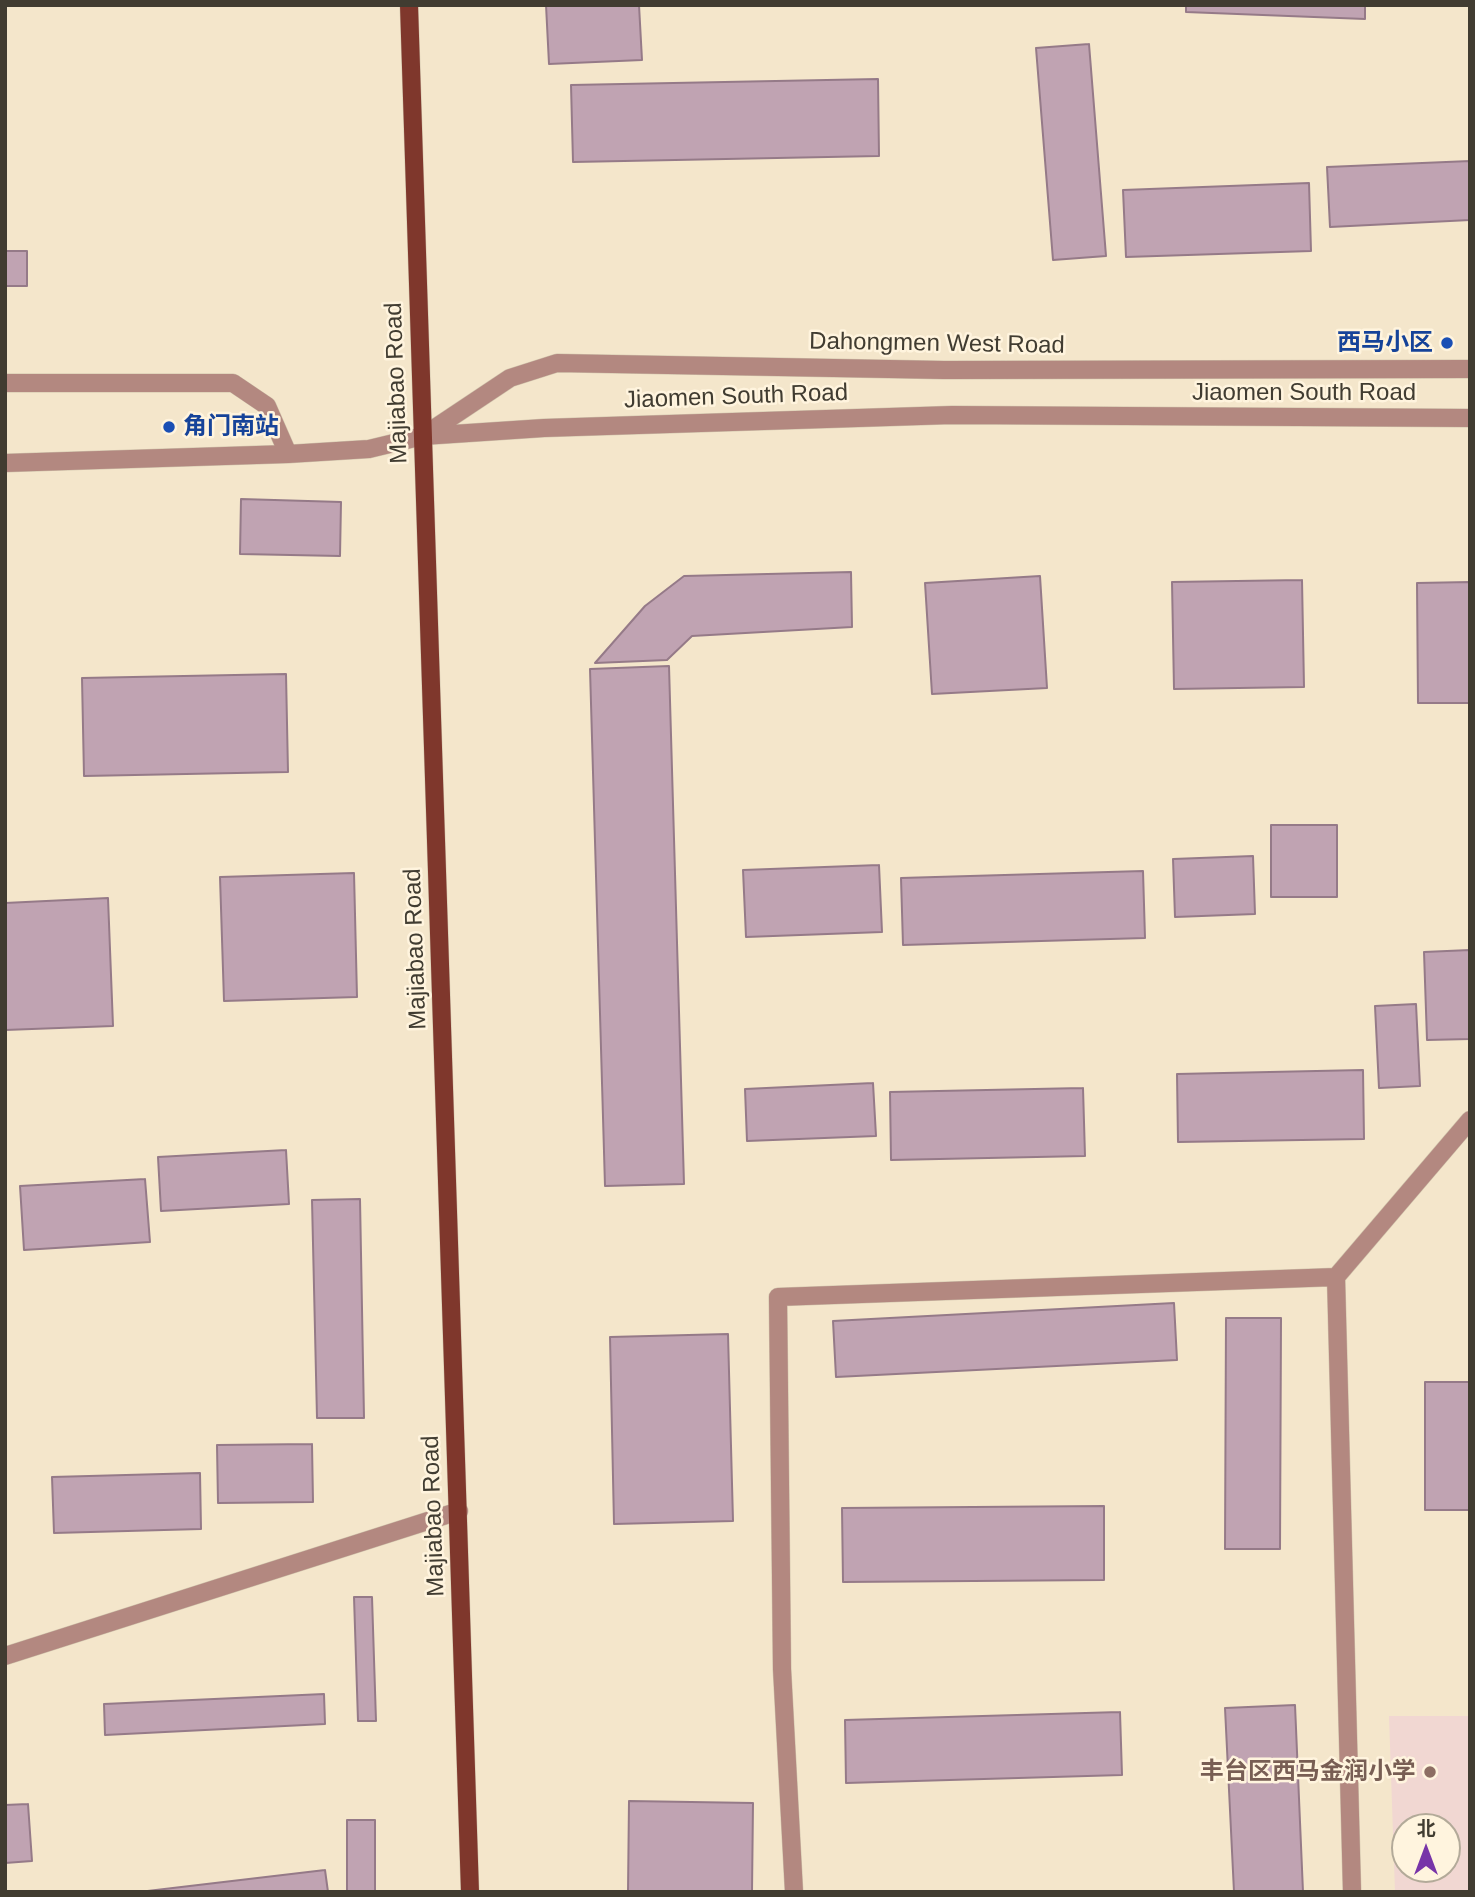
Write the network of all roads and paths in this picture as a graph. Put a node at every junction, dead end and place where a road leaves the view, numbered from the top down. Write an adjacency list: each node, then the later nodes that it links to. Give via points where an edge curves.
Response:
1 (409, 5): 5 (main road, Majiabao Road)
2 (1470, 369): 5 (street, Dahongmen West Road, via 944,370 557,363 510,379)
3 (5, 383): 6 (street, via 233,383 267,406)
4 (1470, 418): 5 (street, Jiaomen South Road, via 952,415)
5 (423, 436): 6 (street, Jiaomen South Road, via 369,449); 10 (main road, Majiabao Road)
6 (288, 454): 7 (street, Jiaomen South Road)
7 (5, 463)
8 (1470, 1120): 9 (street)
9 (1336, 1277): 13 (street, via 778,1297 782,1669); 14 (street)
10 (459, 1511): 11 (street); 12 (main road, Majiabao Road)
11 (5, 1656)
12 (470, 1892)
13 (794, 1892)
14 (1352, 1892)

